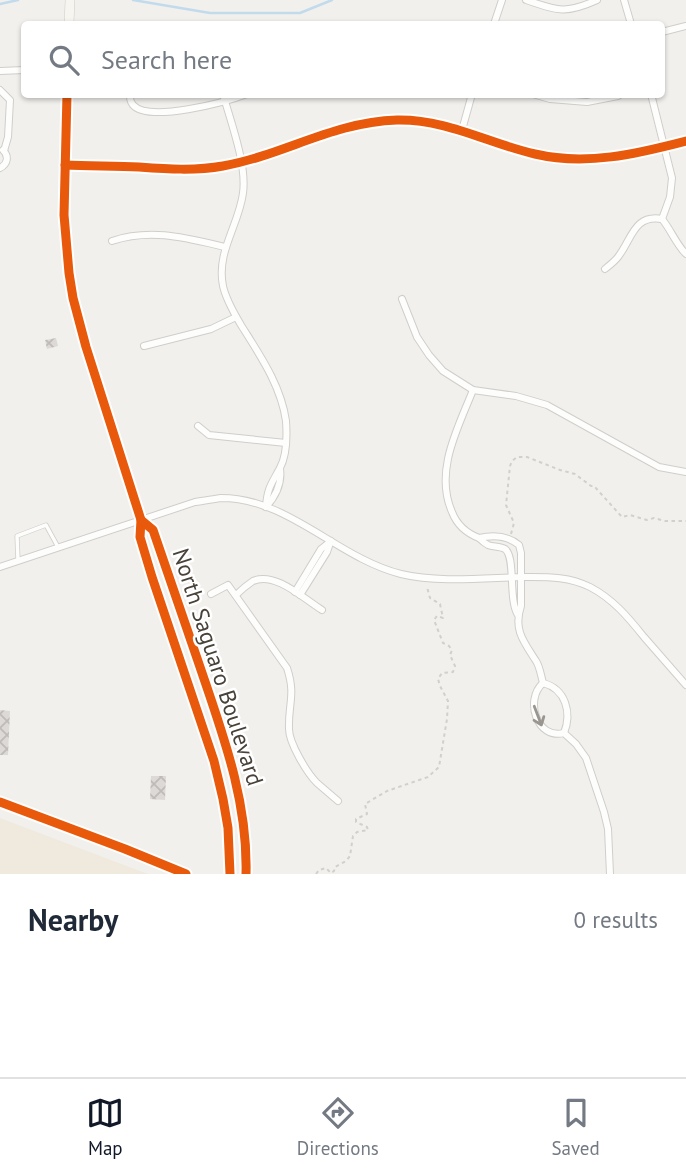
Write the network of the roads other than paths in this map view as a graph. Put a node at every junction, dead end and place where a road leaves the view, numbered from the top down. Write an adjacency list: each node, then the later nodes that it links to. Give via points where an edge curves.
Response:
1 (502, 0): 7 (street)
2 (526, 0): 3 (street, via 568,10)
3 (597, 0)
4 (624, 0): 8 (street)
5 (70, 2): 6 (main road)
6 (69, 21)
7 (495, 21)
8 (630, 21)
9 (686, 26): 10 (street)
10 (665, 32)
11 (21, 69): 12 (street)
12 (0, 71)
13 (0, 90): 24 (street, via 10,100 8,137)
14 (67, 98): 26 (main road, North Saguaro Boulevard)
15 (130, 98): 16 (street, via 134,106 146,111 191,110)
16 (224, 98): 25 (street)
17 (471, 98): 21 (street)
18 (551, 98): 19 (street, via 587,102)
19 (608, 98)
20 (652, 98): 23 (street)
21 (463, 130): 23 (street, via 519,150 564,158 615,157); 25 (street, via 410,120 354,125)
22 (686, 141): 23 (street)
23 (663, 147): 28 (street, via 672,178)
24 (2, 150): 27 (street, via 7,160)
25 (242, 162): 26 (street, via 195,169); 30 (street, via 242,201)
26 (65, 165): 41 (main road, North Saguaro Boulevard, via 64,215 73,298)
27 (0, 168)
28 (662, 219): 31 (street); 32 (street, via 642,221 618,258)
29 (112, 242): 30 (street, via 154,235)
30 (225, 247): 34 (street, via 223,287)
31 (686, 254)
32 (605, 269)
33 (402, 299): 36 (street, via 429,355 443,371)
34 (236, 317): 35 (street, via 211,329); 38 (street, via 283,405)
35 (144, 346)
36 (473, 390): 39 (street, via 547,405 659,467); 42 (street, via 449,452 445,485 455,521)
37 (198, 426): 38 (street, via 209,435)
38 (286, 443): 40 (street, via 275,498)
39 (686, 472)
40 (266, 507): 41 (street, via 220,498); 44 (street)
41 (141, 520): 45 (street); 60 (main road, North Saguaro Boulevard, via 140,537 148,564 214,761 228,828); 61 (main road, North Saguaro Boulevard, via 153,530 233,767 244,825)
42 (479, 538): 43 (street); 46 (street)
43 (511, 539): 46 (street); 49 (street, via 521,553)
44 (331, 541): 49 (street, via 404,575); 51 (street, via 321,549)
45 (58, 547): 47 (street); 47 (lane, via 46,525 17,536)
46 (506, 550): 49 (street)
47 (18, 560): 48 (street)
48 (0, 566)
49 (516, 577): 54 (street, via 513,608 523,643 537,663); 55 (street, via 567,578 609,598)
50 (211, 594): 52 (street, via 228,585)
51 (298, 594): 52 (street, via 262,579); 53 (street)
52 (236, 595): 57 (street, via 286,668 292,696 291,744 314,780)
53 (322, 610)
54 (543, 683): 56 (street, via 558,691 566,705); 56 (street, one-way to 56, via 534,695 538,721 552,734)
55 (686, 685)
56 (565, 733): 62 (street, via 583,753 607,821)
57 (338, 801)
58 (0, 802): 59 (street)
59 (183, 873)
60 (230, 874)
61 (246, 874)
62 (610, 874)

